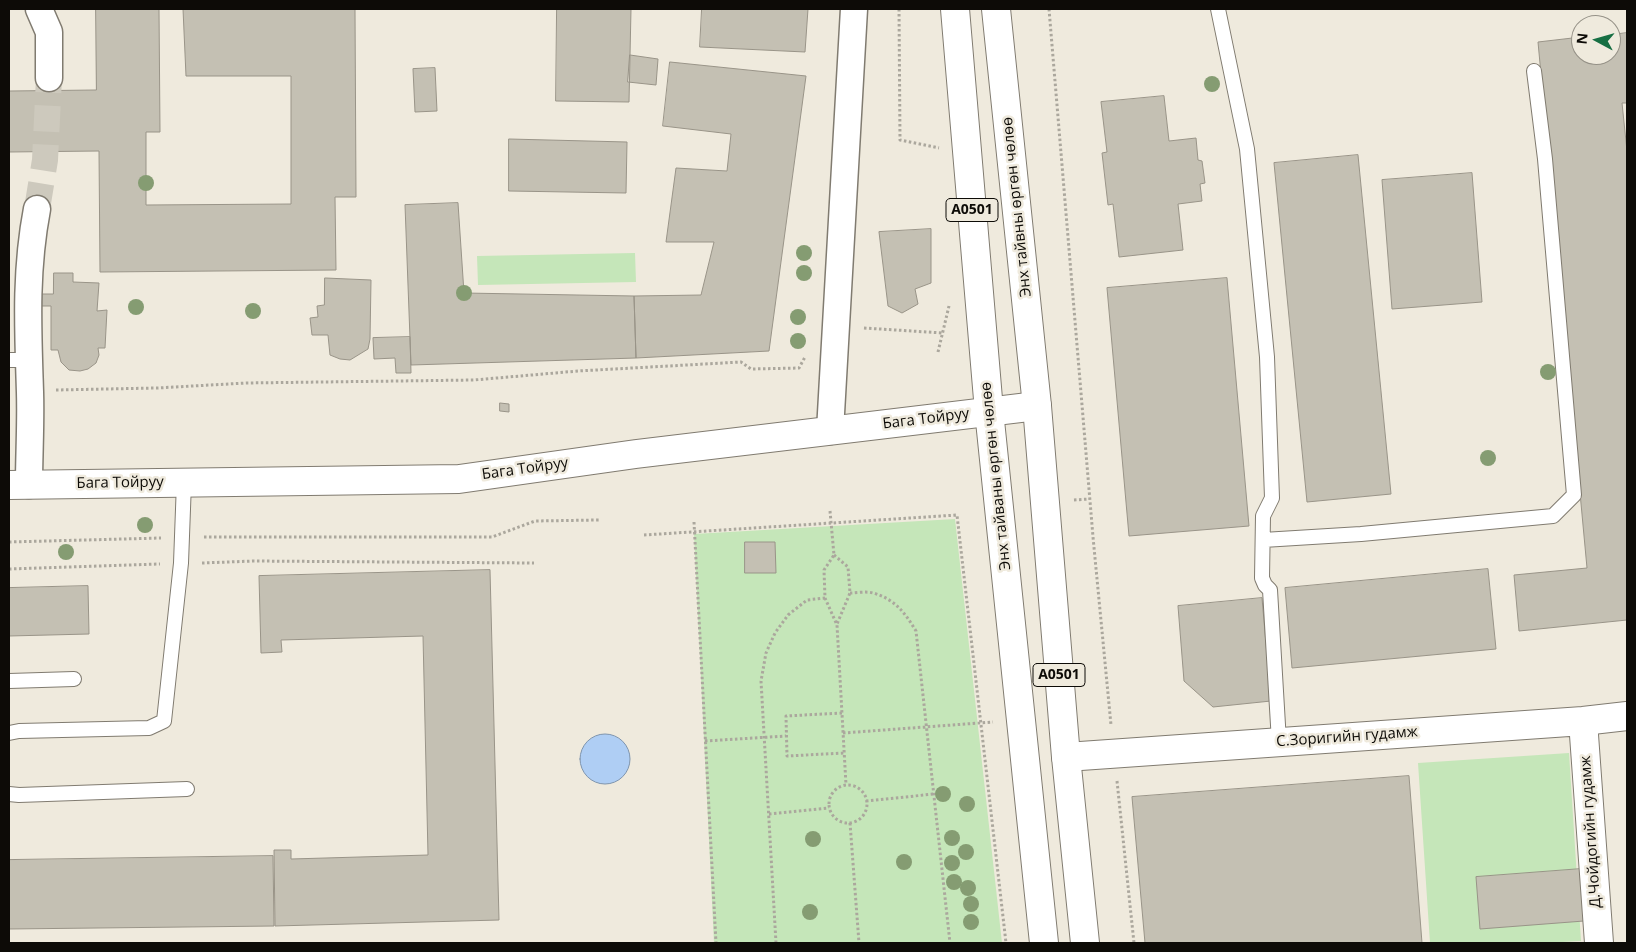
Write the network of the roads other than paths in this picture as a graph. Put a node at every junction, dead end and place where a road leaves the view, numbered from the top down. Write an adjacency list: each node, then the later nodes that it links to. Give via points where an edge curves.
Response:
1 (39, 9): 7 (street, via 49,32)
2 (854, 9): 12 (street)
3 (955, 9): 11 (main road, Энх тайваны өргөн чөлөө / A0501)
4 (996, 9): 10 (main road, Энх тайвны өргөн чөлөө / A0501)
5 (1218, 9): 15 (lane, via 1247,149 1267,357 1272,498 1263,516)
6 (1534, 71): 15 (lane, via 1545,159 1574,495 1553,516)
7 (49, 78)
8 (37, 209): 9 (street)
9 (18, 360): 14 (street, via 30,393)
10 (1037, 406): 11 (main road, Бага Тойруу); 22 (main road, A0501)
11 (989, 411): 12 (main road, Бага Тойруу); 25 (main road, Энх тайваны өргөн чөлөө / A0501)
12 (830, 431): 13 (main road, Бага Тойруу, via 459,478)
13 (184, 482): 14 (main road, Бага Тойруу); 20 (lane, via 181,563 164,721 149,728)
14 (19, 485)
15 (1263, 540): 21 (lane, via 1262,578 1270,590)
16 (74, 679): 17 (lane)
17 (9, 681)
18 (1627, 716): 19 (main road, С.Зоригийн гудамж)
19 (1583, 722): 21 (main road, С.Зоригийн гудамж); 27 (main road, Д.Чойдогийн гудамж)
20 (9, 733)
21 (1279, 742): 22 (main road, С.Зоригийн гудамж)
22 (1066, 757): 26 (main road, A0501)
23 (187, 789): 24 (lane)
24 (9, 794)
25 (1044, 943)
26 (1085, 943)
27 (1599, 943)

